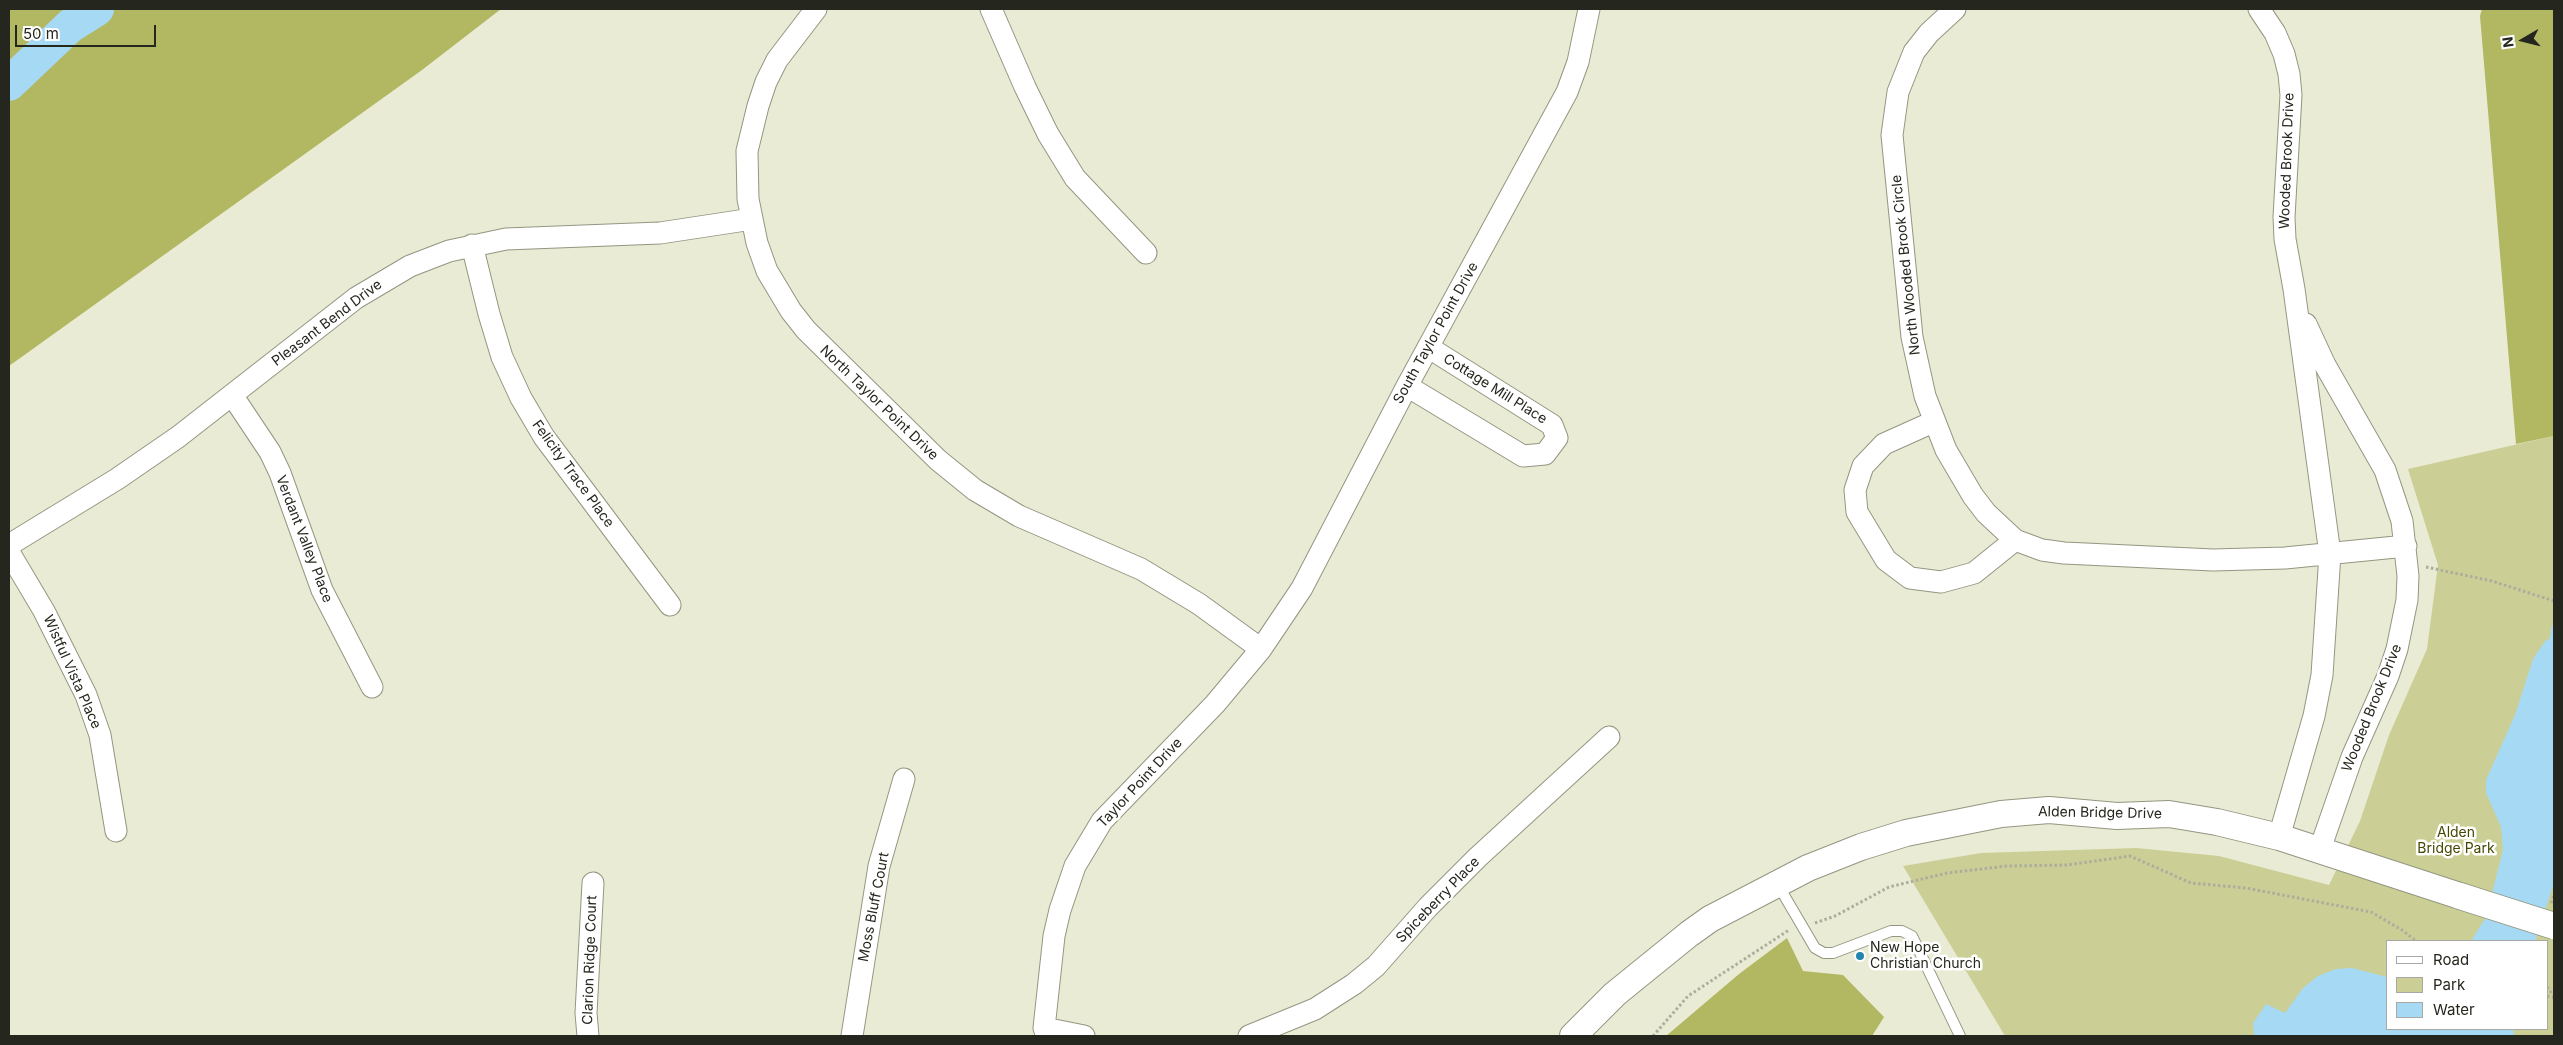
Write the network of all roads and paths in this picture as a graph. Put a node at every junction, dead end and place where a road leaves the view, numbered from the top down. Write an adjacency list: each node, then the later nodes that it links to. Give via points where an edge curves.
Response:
1 (816, 9): 6 (street, North Taylor Point Drive, via 777,60 758,106 747,151)
2 (991, 9): 8 (street, via 1044,126 1075,178)
3 (1588, 9): 10 (street, South Taylor Point Drive, via 1578,62 1567,92)
4 (1955, 9): 13 (street, North Wooded Brook Circle, via 1914,52 1893,114 1892,135 1912,337)
5 (2259, 9): 9 (street, Wooded Brook Drive, via 2275,33 2289,74 2291,95 2284,239)
6 (752, 218): 7 (street, Pleasant Bend Drive, via 660,233 506,239); 22 (street, North Taylor Point Drive, via 767,271 791,311 806,330 938,460 999,505 1150,574 1200,604)
7 (472, 245): 12 (street, Pleasant Bend Drive, via 410,266 374,286); 21 (street, Felicity Trace Place, via 502,357 521,398 544,437)
8 (1146, 254)
9 (2294, 289): 16 (street, Wooded Brook Drive, via 2312,338 2385,470 2402,522); 18 (street, Wooded Brook Drive)
10 (1428, 348): 11 (street, South Taylor Point Drive); 11 (street, Cottage Mill Place, via 1552,425 1557,438 1545,454 1523,456)
11 (1407, 386): 22 (street, South Taylor Point Drive, via 1302,588)
12 (232, 395): 15 (street, Pleasant Bend Drive, via 117,479); 23 (street, Verdant Valley Place, via 270,452 322,590)
13 (1933, 422): 14 (street, North Wooded Brook Circle, via 1973,496); 14 (street, via 1884,444 1863,466 1855,490 1857,512 1886,560 1910,578 1941,582 1974,573)
14 (2015, 540): 18 (street, North Wooded Brook Circle, via 2042,550 2213,560)
15 (9, 545)
16 (2406, 546): 18 (street, North Wooded Brook Circle); 28 (street, Wooded Brook Drive, via 2407,600 2397,649 2352,757)
17 (9, 552): 26 (street, Wistful Vista Place, via 44,611 86,696 100,735)
18 (2330, 554): 27 (street, Wooded Brook Drive, via 2322,675 2310,732)
19 (2420, 566): 20 (path, via 2492,581)
20 (2554, 601)
21 (670, 605)
22 (1261, 649): 34 (street, Taylor Point Drive, via 1215,704 1102,821 1086,846 1075,866 1054,936)
23 (372, 686)
24 (1609, 737): 38 (street, Spiceberry Place, via 1478,857 1368,972 1315,1009)
25 (904, 779): 36 (street, Moss Bluff Court, via 879,866)
26 (116, 831)
27 (2279, 837): 28 (street, Alden Bridge Drive); 30 (street, Alden Bridge Drive, via 2169,814 2117,816 2049,810 2000,814 1954,822 1870,844 1816,864)
28 (2320, 849): 32 (street, Alden Bridge Drive, bridge)
29 (593, 883): 35 (street, Clarion Ridge Court, via 586,1013)
30 (1778, 885): 31 (lane); 39 (street, Alden Bridge Drive, via 1689,934 1615,994)
31 (1802, 926): 33 (path, via 1835,916 1889,888 1946,873 2007,866 2067,865 2130,856 2191,883 2246,888 2371,912); 40 (path, via 1785,931 1688,996); 41 (lane, via 1818,950 1824,953 1833,953 1887,931 1910,934)
32 (2554, 926)
33 (2415, 940)
34 (1043, 1033): 37 (street)
35 (588, 1036)
36 (852, 1036)
37 (1084, 1036)
38 (1249, 1036)
39 (1573, 1036)
40 (1653, 1036)
41 (1960, 1036)

